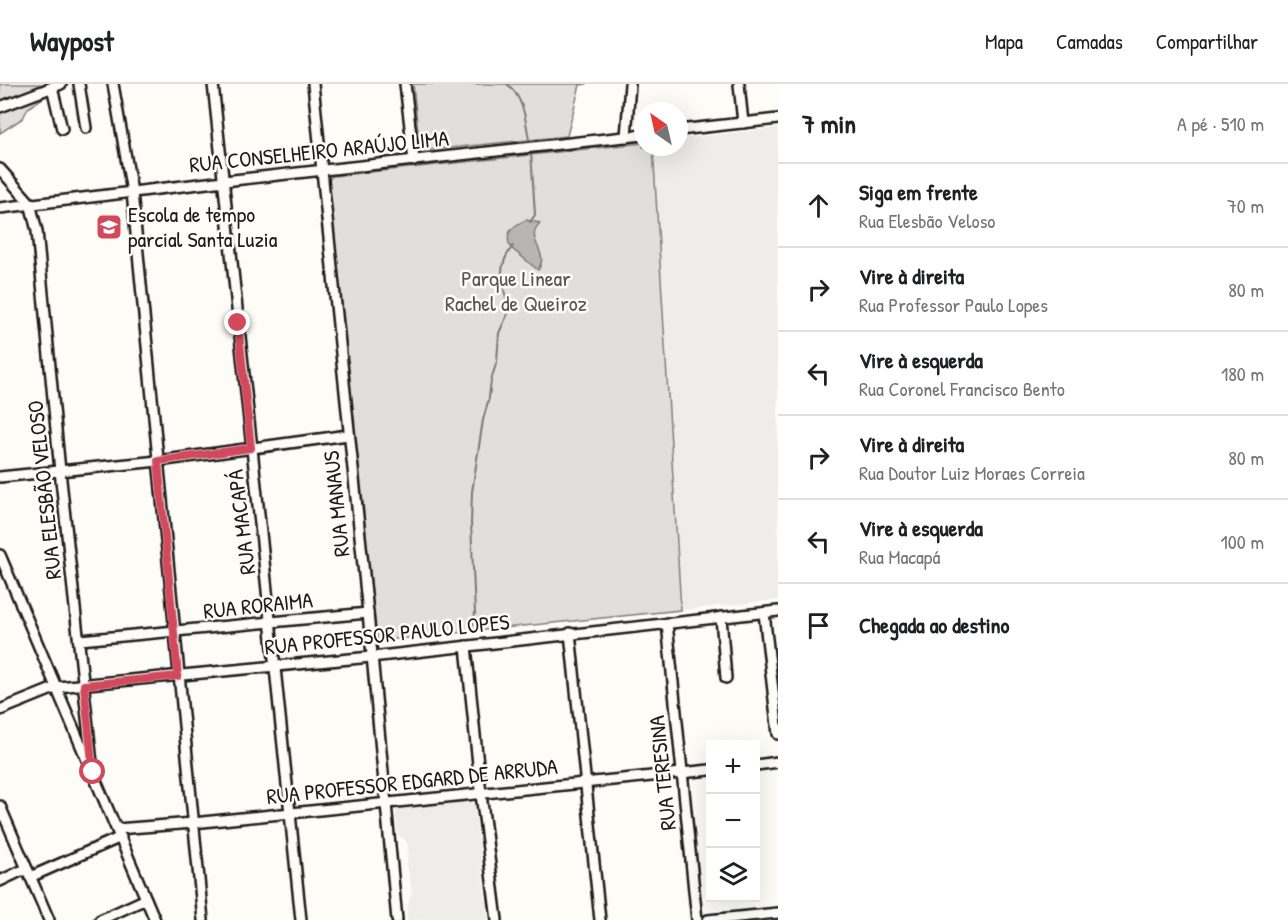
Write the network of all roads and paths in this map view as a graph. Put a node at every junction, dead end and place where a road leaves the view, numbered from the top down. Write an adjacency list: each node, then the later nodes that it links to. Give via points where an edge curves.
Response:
1 (79, 84): 12 (street)
2 (113, 84): 21 (street)
3 (213, 84): 20 (street, RUA MACAPÁ)
4 (313, 84): 19 (street, RUA MANAUS)
5 (405, 84): 17 (street)
6 (630, 84): 16 (street)
7 (739, 84): 11 (street)
8 (57, 86): 9 (street); 13 (street)
9 (0, 107)
10 (778, 119): 11 (street)
11 (743, 123): 14 (street)
12 (86, 128)
13 (62, 129)
14 (688, 129)
15 (634, 136): 16 (street, RUA CONSELHEIRO ARAÚJO LIMA)
16 (626, 137): 17 (street, RUA CONSELHEIRO ARAÚJO LIMA)
17 (414, 161): 19 (street, RUA CONSELHEIRO ARAÚJO LIMA)
18 (0, 169): 22 (street)
19 (321, 171): 20 (street, RUA CONSELHEIRO ARAÚJO LIMA); 24 (street, RUA MANAUS)
20 (224, 181): 21 (street, RUA CONSELHEIRO ARAÚJO LIMA); 25 (street, RUA MACAPÁ)
21 (132, 192): 22 (street, RUA CONSELHEIRO ARAÚJO LIMA); 26 (street)
22 (30, 203): 23 (street, RUA CONSELHEIRO ARAÚJO LIMA); 27 (street, RUA ELESBÃO VELOSO, via 37,231)
23 (0, 208)
24 (348, 435): 25 (street); 32 (street, RUA MANAUS)
25 (251, 448): 26 (street); 34 (street, RUA MACAPÁ)
26 (158, 461): 27 (street); 36 (street)
27 (60, 471): 28 (street); 38 (street, RUA ELESBÃO VELOSO)
28 (0, 477)
29 (0, 556): 45 (street)
30 (778, 611): 31 (street, RUA PROFESSOR PAULO LOPES)
31 (764, 613): 33 (street, RUA PROFESSOR PAULO LOPES); 47 (street)
32 (368, 614): 34 (street, RUA RORAIMA); 40 (street, RUA MANAUS)
33 (721, 617): 35 (street, RUA PROFESSOR PAULO LOPES); 43 (street)
34 (272, 622): 36 (street, RUA RORAIMA); 41 (street, RUA MACAPÁ)
35 (667, 623): 37 (street, RUA PROFESSOR PAULO LOPES); 52 (street, RUA TERESINA)
36 (175, 633): 38 (street, RUA RORAIMA); 42 (street)
37 (570, 633): 39 (street, RUA PROFESSOR PAULO LOPES); 53 (street)
38 (80, 640): 44 (street, RUA ELESBÃO VELOSO)
39 (466, 646): 40 (street, RUA PROFESSOR PAULO LOPES); 54 (street)
40 (371, 657): 41 (street, RUA PROFESSOR PAULO LOPES); 55 (street, RUA MANAUS)
41 (276, 667): 42 (street, RUA PROFESSOR PAULO LOPES); 57 (street, RUA MACAPÁ)
42 (178, 676): 44 (street, RUA PROFESSOR PAULO LOPES); 58 (street)
43 (726, 678)
44 (84, 685): 45 (street, RUA PROFESSOR PAULO LOPES); 51 (street, RUA ELESBÃO VELOSO)
45 (57, 687): 46 (street, RUA PROFESSOR PAULO LOPES); 51 (street)
46 (0, 710)
47 (778, 734)
48 (778, 762): 49 (street)
49 (760, 764)
50 (706, 771): 52 (street, RUA PROFESSOR EDGARD DE ARRUDA)
51 (93, 772): 59 (street)
52 (682, 774): 53 (street, RUA PROFESSOR EDGARD DE ARRUDA); 72 (street, RUA TERESINA)
53 (586, 783): 54 (street, RUA PROFESSOR EDGARD DE ARRUDA); 71 (street)
54 (481, 794): 55 (street, RUA PROFESSOR EDGARD DE ARRUDA); 70 (street)
55 (386, 803): 57 (street, RUA PROFESSOR EDGARD DE ARRUDA); 69 (street, RUA MANAUS)
56 (0, 806): 60 (street)
57 (290, 813): 58 (street, RUA PROFESSOR EDGARD DE ARRUDA); 68 (street, RUA MACAPÁ)
58 (193, 823): 59 (street, RUA PROFESSOR EDGARD DE ARRUDA); 67 (street)
59 (119, 833): 60 (street, RUA PROFESSOR EDGARD DE ARRUDA); 62 (street)
60 (29, 874): 61 (street, RUA PROFESSOR EDGARD DE ARRUDA, via 21,871); 64 (street)
61 (0, 880)
62 (146, 899): 65 (street); 66 (street)
63 (778, 913): 73 (street)
64 (49, 920)
65 (100, 920)
66 (155, 920)
67 (203, 920)
68 (301, 920)
69 (397, 920)
70 (497, 920)
71 (600, 920)
72 (697, 920)
73 (708, 920)

